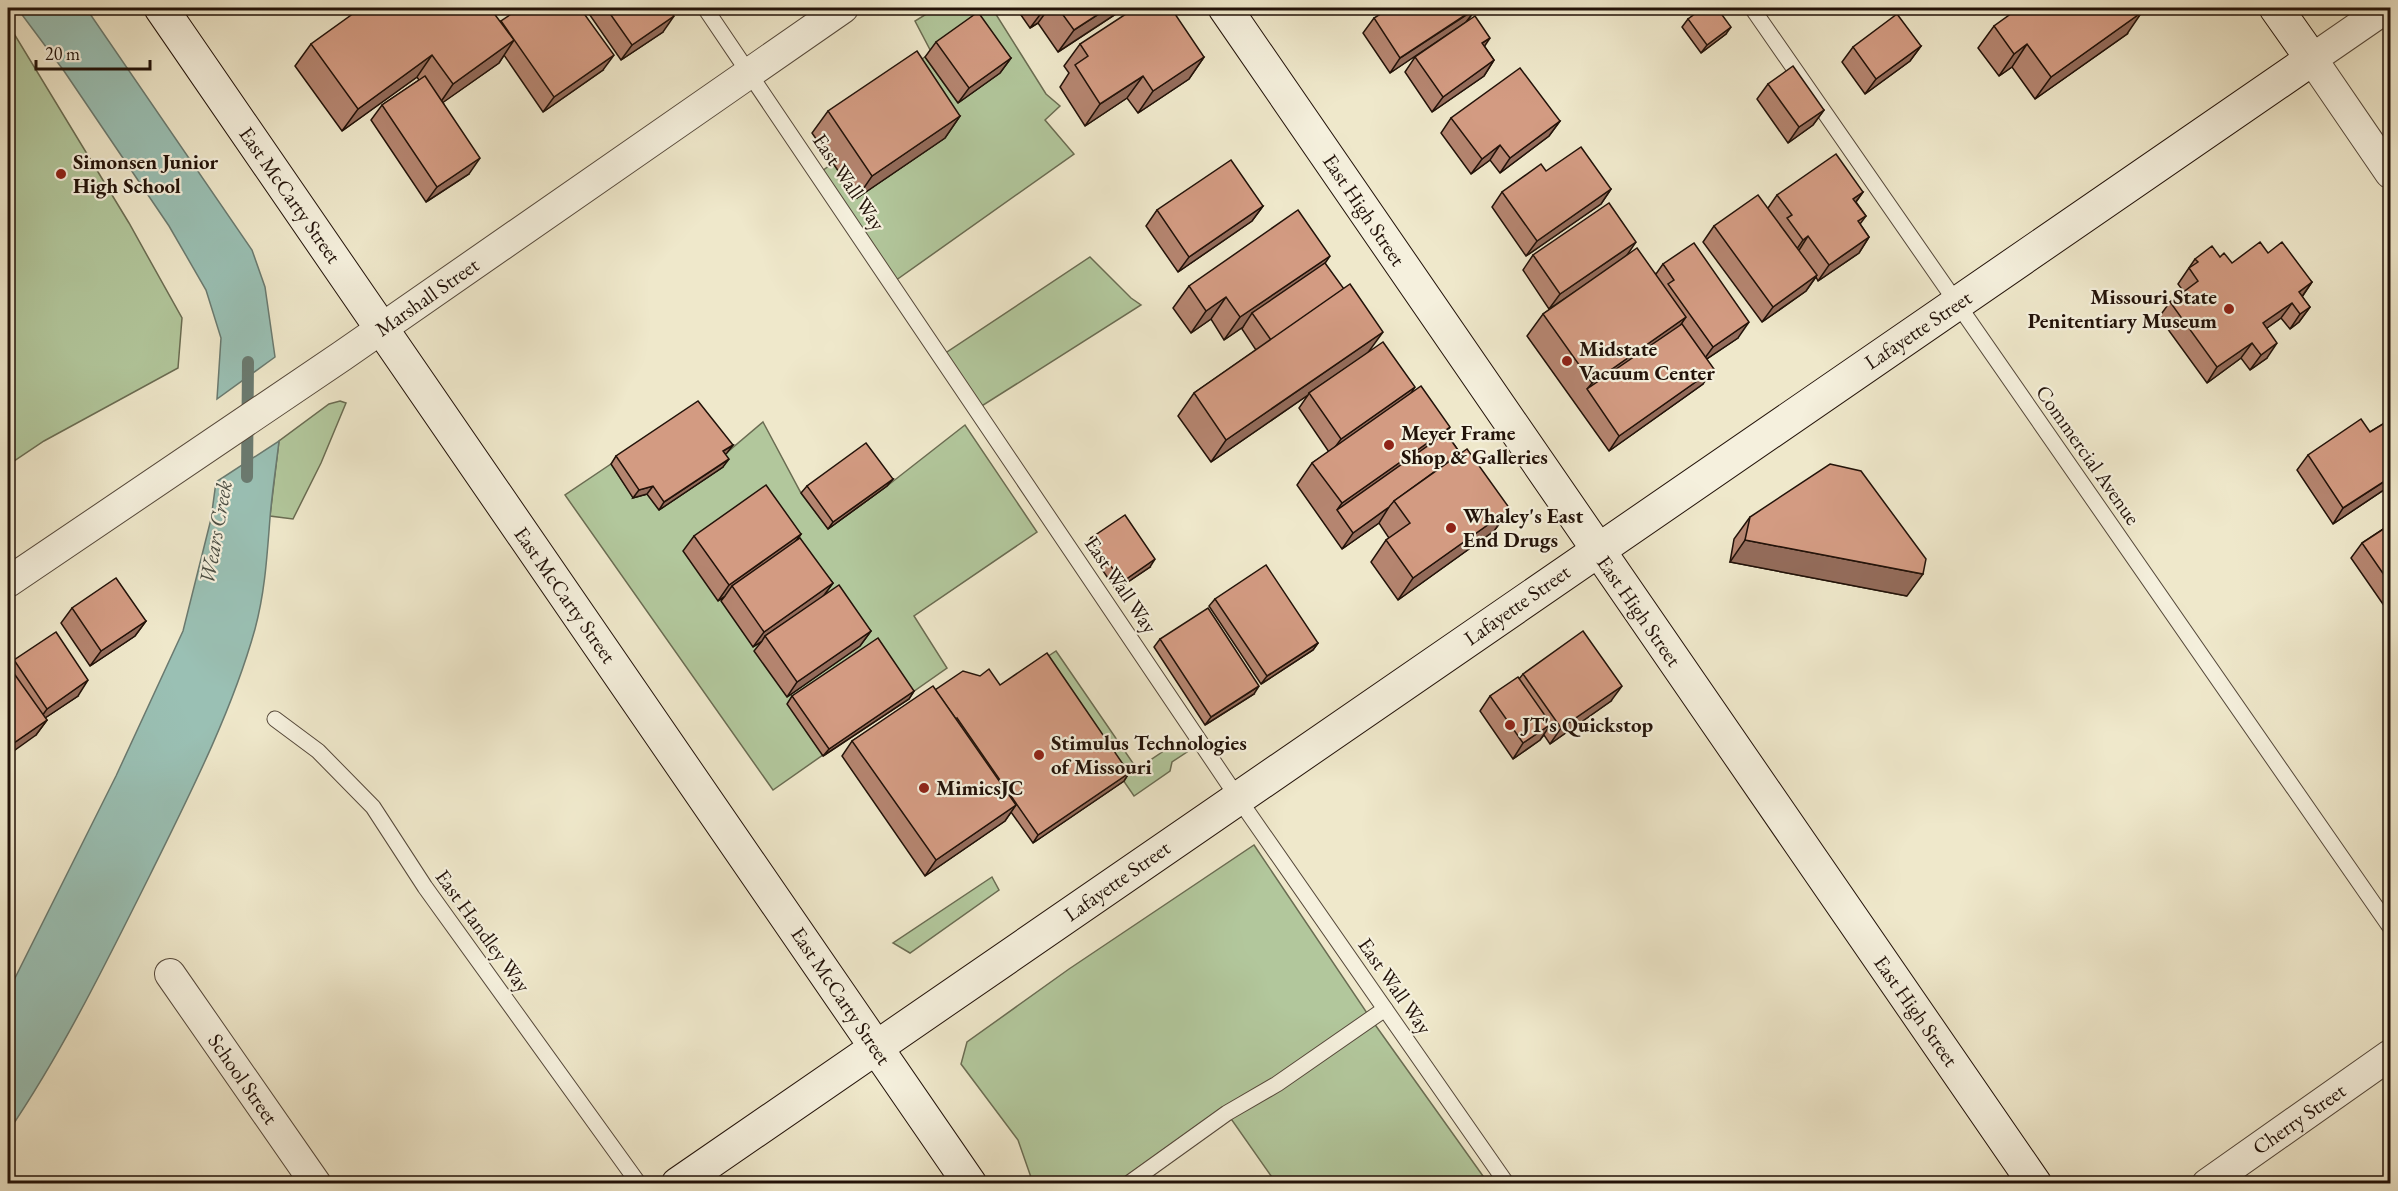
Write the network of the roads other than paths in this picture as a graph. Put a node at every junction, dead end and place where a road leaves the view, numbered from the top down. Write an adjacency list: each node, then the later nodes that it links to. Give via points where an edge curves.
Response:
1 (160, 8): 12 (main road, East McCarty Street)
2 (705, 8): 9 (lane, East Wall Way)
3 (843, 8): 9 (street, Marshall Street)
4 (1225, 8): 13 (main road, East High Street)
5 (1752, 8): 11 (lane, Commercial Avenue)
6 (2276, 8): 8 (main road)
7 (2386, 8): 8 (street, Lafayette Street)
8 (2312, 59): 10 (street); 11 (main road, Lafayette Street)
9 (749, 71): 12 (street, Marshall Street); 16 (lane, East Wall Way)
10 (2391, 173)
11 (1957, 303): 13 (main road, Lafayette Street); 17 (lane, Commercial Avenue)
12 (381, 329): 14 (street, Marshall Street); 20 (main road, East McCarty Street)
13 (1597, 550): 16 (main road, Lafayette Street); 28 (main road, East High Street)
14 (8, 582)
15 (275, 719): 23 (lane, East Handley Way, via 318,751 373,807 425,887)
16 (1238, 798): 19 (lane, East Wall Way); 20 (main road, Lafayette Street)
17 (2391, 927)
18 (170, 974): 22 (street, School Street)
19 (1385, 1009): 26 (lane); 27 (lane, East Wall Way)
20 (876, 1047): 24 (main road, Lafayette Street); 25 (main road, East McCarty Street)
21 (2391, 1055): 29 (street, Cherry Street)
22 (316, 1184)
23 (639, 1184)
24 (678, 1184)
25 (970, 1184)
26 (1128, 1184)
27 (1507, 1184)
28 (2035, 1184)
29 (2207, 1184)

